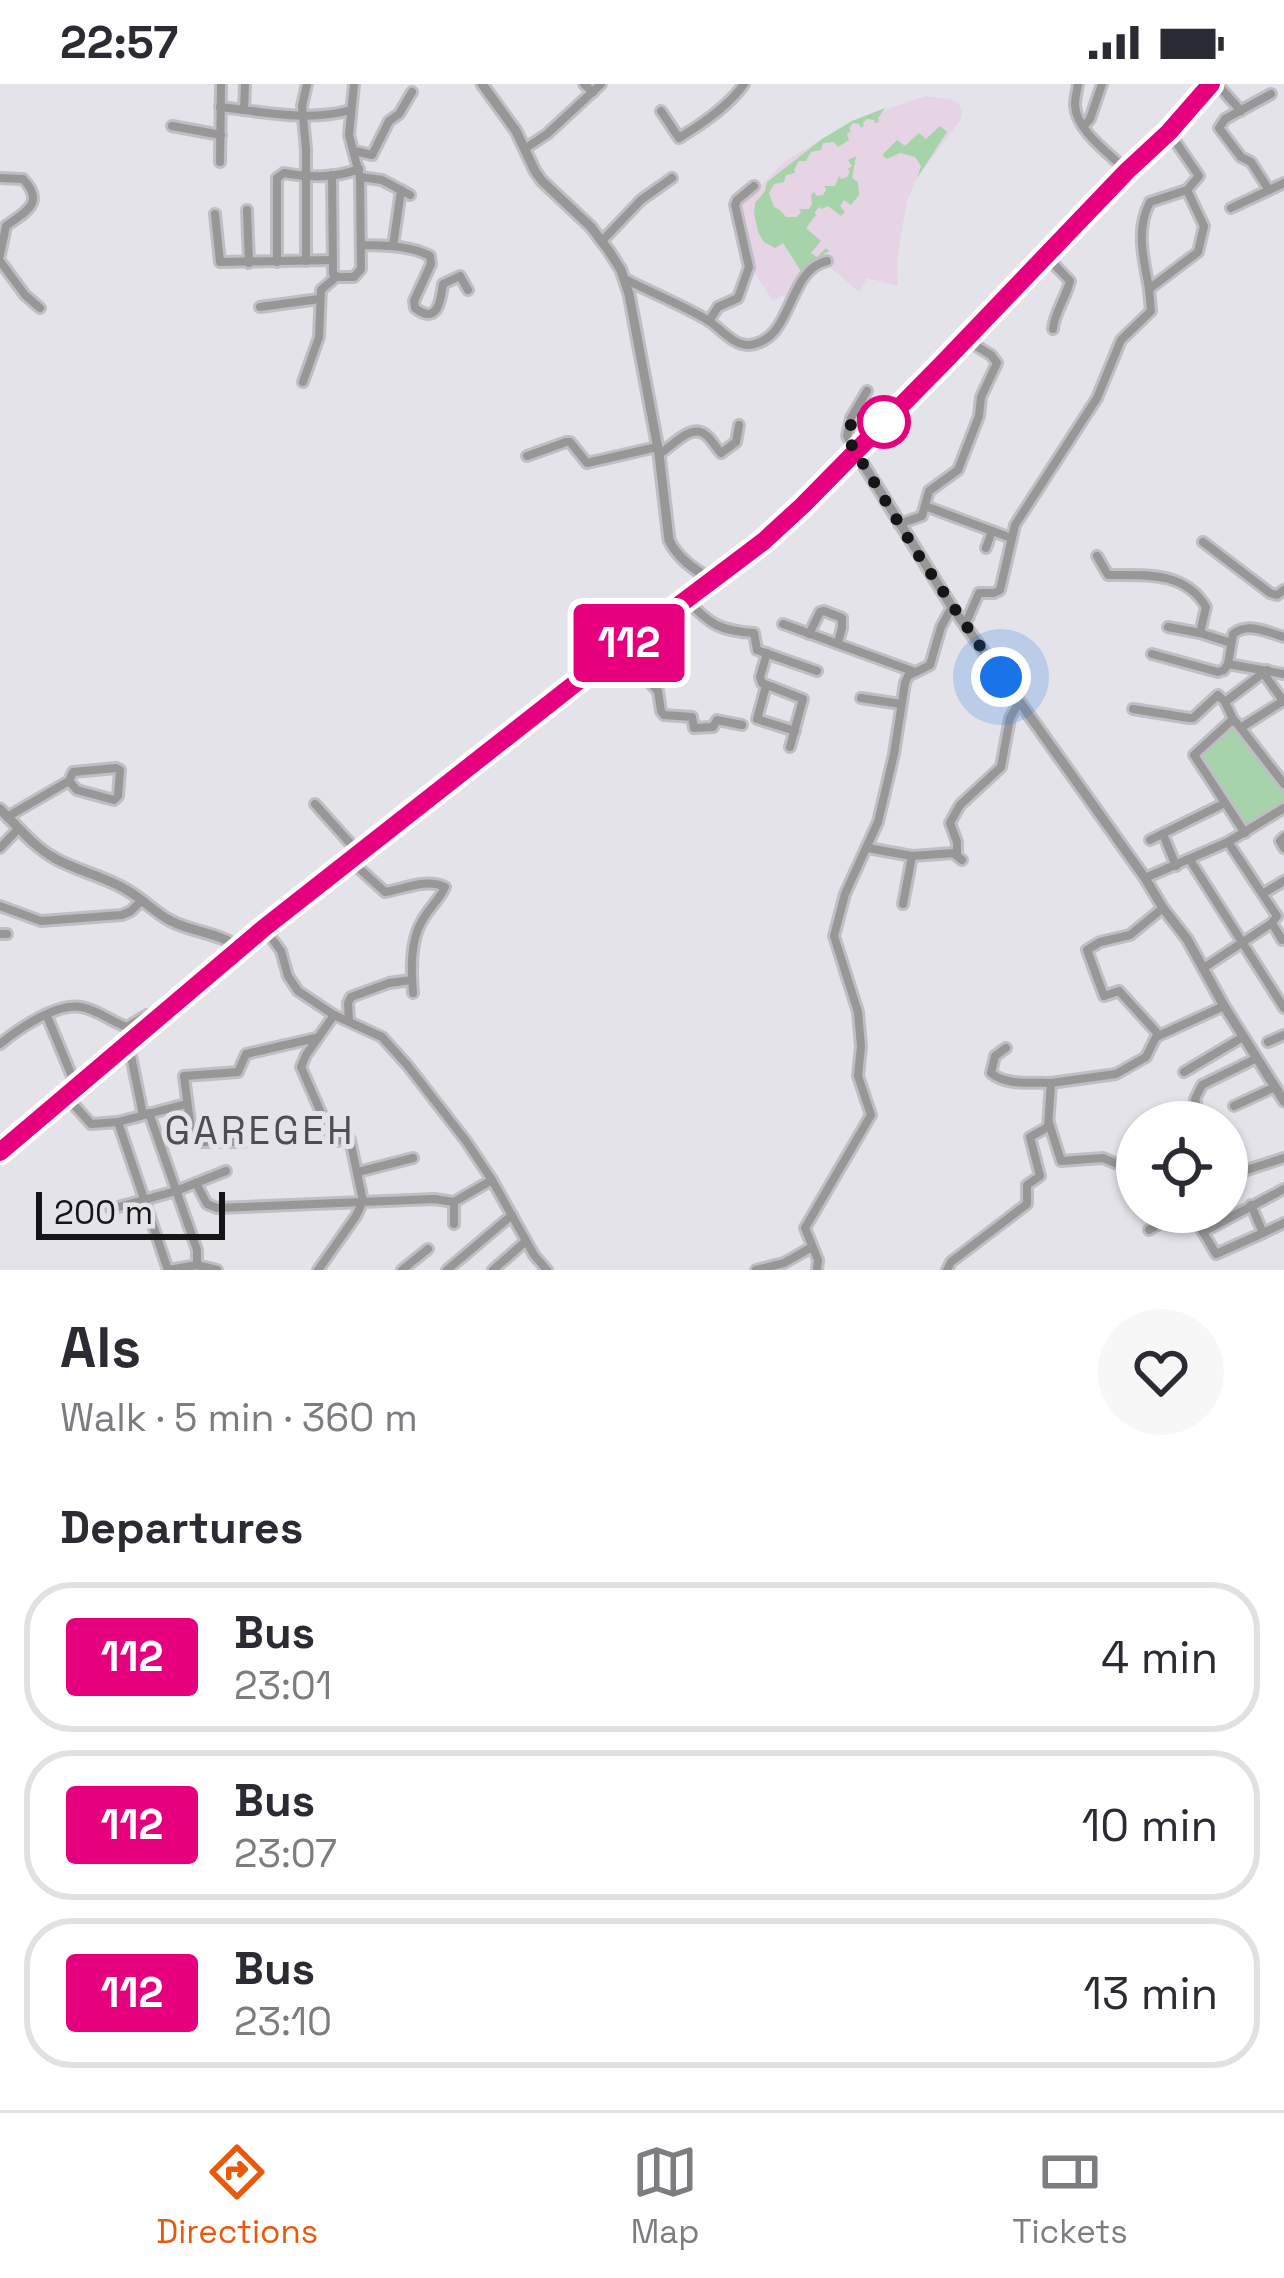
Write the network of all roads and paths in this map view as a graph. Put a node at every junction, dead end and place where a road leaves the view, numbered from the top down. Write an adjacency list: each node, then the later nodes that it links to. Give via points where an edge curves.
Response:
1 (221, 84): 15 (street)
2 (245, 84): 16 (street)
3 (307, 84): 20 (street)
4 (355, 84): 17 (street)
5 (482, 84): 25 (street)
6 (584, 84): 13 (street)
7 (602, 84): 13 (street)
8 (744, 84): 18 (street, via 680,138)
9 (1078, 84): 22 (street, via 1075,106)
10 (1102, 84): 22 (street)
11 (1214, 84): 19 (street); 23 (highway)
12 (412, 92): 26 (street, via 372,154)
13 (593, 92): 25 (street)
14 (1270, 94): 19 (street)
15 (220, 107): 16 (street); 24 (street)
16 (244, 110): 20 (street)
17 (351, 110): 20 (street); 26 (street)
18 (661, 111)
19 (1241, 111): 37 (street, via 1220,130)
20 (303, 117): 31 (street)
21 (172, 126): 24 (street)
22 (1084, 126): 28 (street)
23 (1169, 132): 28 (highway); 36 (street, via 1198,176)
24 (220, 135): 27 (street)
25 (526, 148): 41 (street, via 542,181)
26 (354, 151): 29 (street)
27 (220, 161)
28 (1127, 171): 44 (highway)
29 (360, 173): 30 (street); 42 (street); 43 (street, via 405,192)
30 (332, 175): 31 (street); 46 (street)
31 (305, 177): 47 (street); 49 (street, via 278,178)
32 (0, 178): 45 (street, via 23,179 33,194 28,211 6,226)
33 (672, 178): 41 (street)
34 (1284, 183): 37 (street)
35 (754, 186): 58 (street, via 735,205 749,271 738,298)
36 (1187, 190): 53 (street, via 1204,226 1198,252); 53 (street, via 1150,202 1145,213 1140,240)
37 (1269, 190): 38 (street)
38 (1231, 208)
39 (247, 210): 50 (street)
40 (215, 214): 50 (street, via 218,259)
41 (602, 241): 52 (street)
42 (361, 245): 43 (street); 51 (street, via 360,273)
43 (393, 246): 54 (street, via 430,256 414,302 422,313 439,308 443,284 460,276)
44 (1047, 257): 59 (street, via 1070,281); 60 (highway)
45 (0, 258): 57 (street)
46 (332, 260): 47 (street); 51 (street)
47 (305, 261): 49 (street)
48 (827, 261): 58 (street, via 798,283 782,321 755,343 738,343)
49 (277, 262): 50 (street)
50 (249, 263)
51 (336, 277): 55 (street)
52 (625, 279): 58 (street); 64 (street)
53 (1149, 289): 70 (street, via 1151,311 1121,340 1097,398)
54 (468, 290)
55 (319, 299): 56 (street); 61 (street, via 319,337)
56 (260, 307)
57 (40, 308)
58 (709, 321)
59 (1053, 329)
60 (966, 340): 65 (highway); 67 (street, via 997,365 958,470 928,491)
61 (303, 382)
62 (866, 391): 65 (street, via 851,418)
63 (739, 425): 64 (street, via 736,442 722,453 699,431)
64 (658, 450): 66 (street, via 586,463 566,442); 74 (street, via 671,547)
65 (855, 451): 68 (street); 74 (highway)
66 (527, 455)
67 (925, 506): 68 (street, via 922,516); 69 (street)
68 (899, 524): 77 (street)
69 (992, 531): 70 (street); 72 (street)
70 (1011, 538): 79 (street, via 1000,590 977,595)
71 (1203, 542): 75 (street, via 1270,593)
72 (986, 548)
73 (1097, 556): 81 (street, via 1108,574 1192,588 1206,608)
74 (712, 580): 76 (highway)
75 (1284, 590)
76 (686, 599): 86 (highway); 87 (street, via 713,625 754,633 755,648)
77 (952, 607): 79 (street); 91 (street, via 930,665)
78 (783, 624): 82 (street)
79 (965, 625): 97 (street)
80 (1168, 627): 81 (street)
81 (1200, 633): 85 (street)
82 (809, 634): 84 (street); 84 (street, via 824,610 842,619)
83 (1284, 637): 85 (street, via 1245,627)
84 (838, 642): 91 (street)
85 (1231, 643): 89 (street)
86 (623, 647): 102 (street, via 658,691 664,716 692,717 697,729 717,719); 121 (highway)
87 (766, 653): 90 (street); 94 (street)
88 (1152, 654): 89 (street, via 1210,672)
89 (1228, 664): 92 (street)
90 (817, 670)
91 (914, 672): 99 (street)
92 (1266, 672): 93 (street); 96 (street); 98 (street)
93 (1284, 674)
94 (766, 686): 103 (street, via 803,699); 103 (street, via 757,719)
95 (861, 698): 99 (street)
96 (1284, 701): 101 (street)
97 (1019, 702): 120 (street, via 1001,767 950,823 959,858); 124 (street)
98 (1226, 702): 100 (street, via 1217,695 1193,718); 101 (street)
99 (901, 704): 118 (street)
100 (1133, 709)
101 (1238, 724): 106 (street); 107 (street, via 1194,755)
102 (742, 725)
103 (795, 731): 104 (street)
104 (790, 747)
105 (69, 781): 105 (street, via 75,771 121,772 113,800); 110 (street)
106 (1284, 784)
107 (1225, 803): 112 (street); 113 (street)
108 (315, 804): 121 (street)
109 (1284, 808): 113 (street)
110 (2, 812): 111 (street)
111 (19, 828): 117 (street); 127 (street, via 53,857)
112 (1163, 833): 115 (street); 123 (street)
113 (1245, 833): 116 (street)
114 (1284, 837): 119 (street)
115 (1150, 840)
116 (1228, 842): 122 (street); 126 (street)
117 (0, 848)
118 (867, 848): 120 (street); 189 (street, via 834,936 858,1012 857,1069 871,1115 807,1221)
119 (1284, 848)
120 (912, 856): 128 (street)
121 (354, 857): 132 (highway); 137 (street, via 385,892 445,886 418,928)
122 (1190, 860): 123 (street); 134 (street)
123 (1176, 866): 124 (street)
124 (1145, 878): 130 (street)
125 (1284, 881): 126 (street)
126 (1264, 893): 131 (street, via 1277,914)
127 (143, 898): 129 (street, via 122,914 41,921); 135 (street, via 173,922)
128 (903, 904)
129 (0, 906)
130 (1162, 908): 136 (street); 145 (street, via 1125,938 1087,950 1104,996 1117,990)
131 (1272, 923): 133 (street); 134 (street)
132 (264, 928): 135 (highway); 142 (street, via 292,985)
133 (1283, 941)
134 (1243, 943): 136 (street); 140 (street)
135 (240, 949): 141 (highway)
136 (1205, 967): 139 (street)
137 (412, 980): 138 (street); 144 (street, via 352,997)
138 (413, 993)
139 (1224, 1006): 145 (street); 147 (street)
140 (1284, 1008)
141 (162, 1014): 143 (street, via 127,1027 77,1006); 150 (highway)
142 (334, 1015): 144 (street); 148 (street)
143 (47, 1016): 151 (street); 157 (street)
144 (349, 1021): 173 (street, via 392,1048)
145 (1160, 1035): 155 (street, via 1146,1057 1116,1075)
146 (1284, 1035): 149 (street)
147 (1244, 1037): 153 (street); 154 (street)
148 (318, 1038): 161 (street, via 246,1054 238,1072 184,1076); 172 (street, via 302,1072 332,1138 350,1140)
149 (1268, 1042)
150 (128, 1043): 157 (highway); 162 (street)
151 (0, 1044)
152 (1006, 1048): 155 (street, via 995,1056 994,1077)
153 (1257, 1058): 156 (street); 159 (street, via 1202,1085)
154 (1184, 1072)
155 (1051, 1083): 164 (street)
156 (1275, 1087): 158 (street); 160 (street)
157 (71, 1091): 163 (street, via 91,1124); 166 (highway)
158 (1284, 1100)
159 (1196, 1101)
160 (1245, 1101)
161 (186, 1104): 162 (street); 165 (street, via 194,1141)
162 (146, 1114): 163 (street); 176 (street)
163 (118, 1121): 177 (street)
164 (1049, 1124): 169 (street, via 1061,1161); 192 (street, via 1030,1138 1040,1177 1027,1185 1027,1204)
165 (243, 1142)
166 (1, 1150)
167 (413, 1158): 172 (street)
168 (1284, 1158): 170 (street)
169 (1116, 1163)
170 (1248, 1170)
171 (226, 1172): 174 (street)
172 (358, 1172): 178 (street)
173 (492, 1180): 179 (street); 183 (street)
174 (196, 1184): 176 (street); 178 (street, via 217,1208)
175 (1284, 1189): 180 (street)
176 (176, 1191): 177 (street); 191 (street)
177 (146, 1200): 182 (street); 194 (street)
178 (363, 1201): 179 (street); 196 (street)
179 (454, 1202): 185 (street)
180 (1251, 1205): 181 (street); 187 (street)
181 (1248, 1207)
182 (111, 1209)
183 (512, 1215): 188 (street); 198 (street)
184 (1284, 1223): 187 (street)
185 (454, 1224)
186 (1203, 1233): 187 (street, via 1216,1254)
187 (1263, 1233)
188 (526, 1241): 199 (street); 200 (street)
189 (812, 1247): 193 (street); 201 (street)
190 (428, 1249): 197 (street)
191 (197, 1265): 194 (street); 195 (street)
192 (949, 1266)
193 (820, 1269)
194 (168, 1270)
195 (217, 1270)
196 (318, 1270)
197 (402, 1270)
198 (447, 1270)
199 (493, 1270)
200 (547, 1270)
201 (756, 1270)

